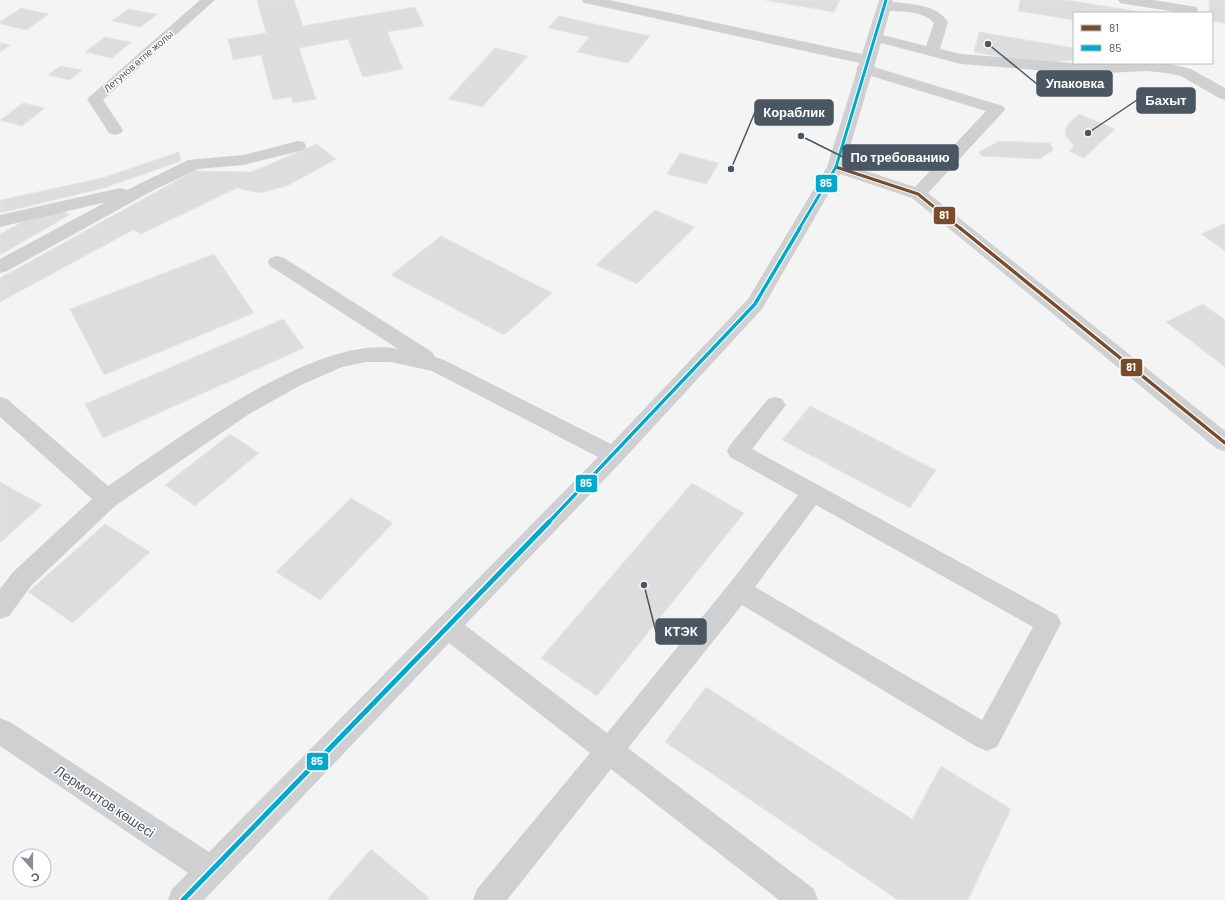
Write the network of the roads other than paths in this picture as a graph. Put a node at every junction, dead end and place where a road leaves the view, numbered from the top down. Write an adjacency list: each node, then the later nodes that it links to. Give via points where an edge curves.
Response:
1 (208, 0): 10 (street, Летунов өтпе жолы, via 95,99)
2 (589, 0): 8 (street)
3 (1125, 0): 5 (street)
4 (885, 3): 6 (street); 7 (street, via 921,10 937,17 941,22)
5 (1191, 10)
6 (874, 37): 7 (street); 8 (street)
7 (932, 52): 9 (street, via 961,59 1086,69 1147,66 1166,68 1186,72)
8 (866, 65): 12 (street); 14 (street, via 997,109)
9 (1225, 95)
10 (115, 130)
11 (298, 146): 13 (street, via 243,160 194,164)
12 (836, 167): 14 (street); 22 (street, via 756,304)
13 (146, 187): 15 (street); 17 (street)
14 (918, 194): 21 (street)
15 (0, 221)
16 (277, 262): 18 (street)
17 (0, 267)
18 (438, 365): 22 (street); 24 (street, via 391,355 337,361 241,408)
19 (0, 405): 24 (street)
20 (775, 405): 23 (street, via 738,451)
21 (1225, 443)
22 (614, 455): 27 (street)
23 (812, 493): 25 (street); 25 (street, via 1048,623 986,738)
24 (107, 499): 26 (street, via 22,579)
25 (739, 590): 29 (street)
26 (0, 608)
27 (448, 627): 29 (street); 30 (street)
28 (0, 731): 30 (street, Лермонтов көшесі)
29 (609, 750): 32 (street); 33 (street)
30 (211, 871): 31 (street)
31 (183, 900)
32 (488, 900)
33 (803, 900)

